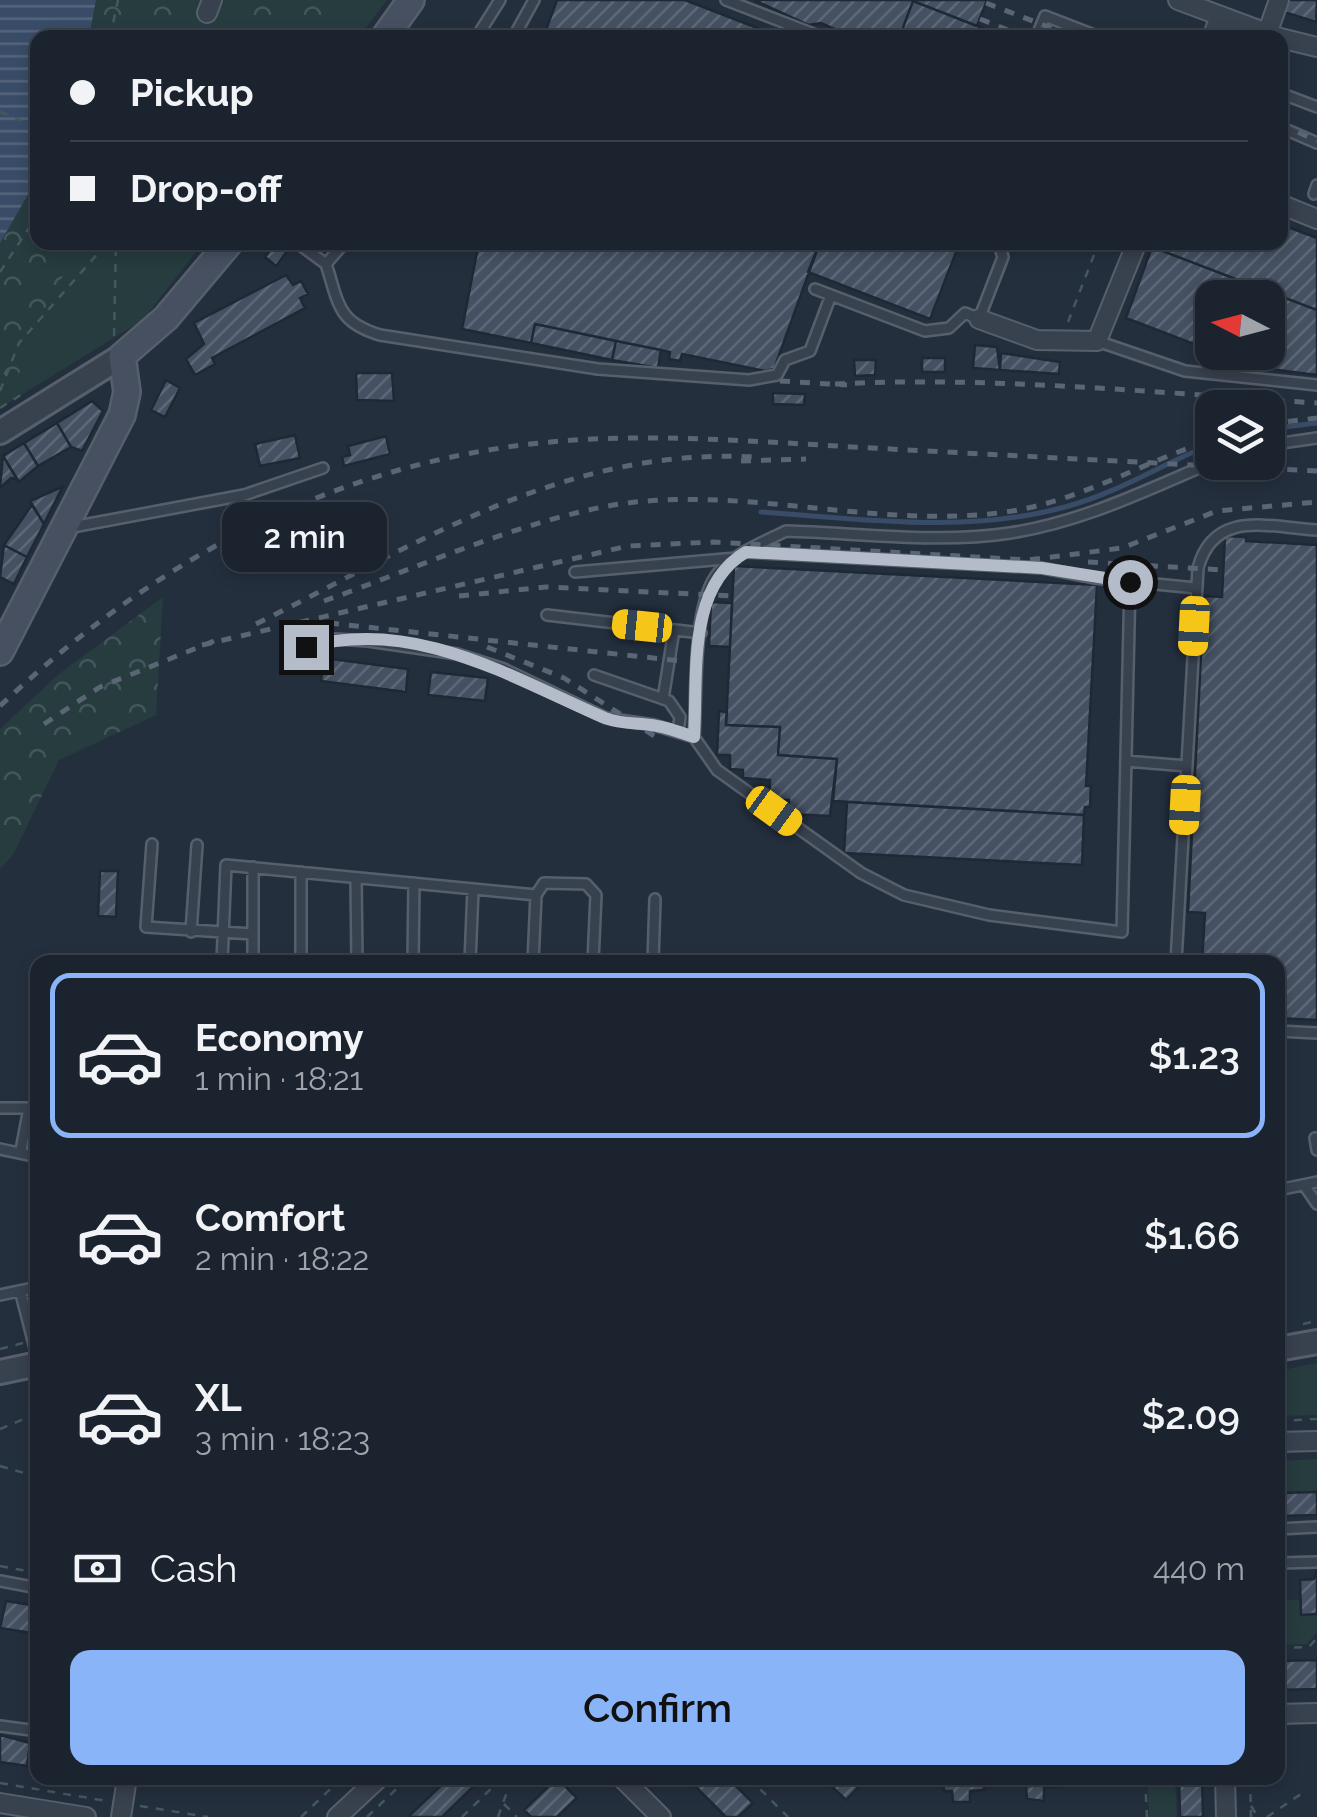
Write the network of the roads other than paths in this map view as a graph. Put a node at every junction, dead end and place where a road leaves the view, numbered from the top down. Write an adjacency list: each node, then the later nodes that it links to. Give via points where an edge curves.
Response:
1 (411, 0): 8 (main road)
2 (500, 0): 9 (lane)
3 (534, 0): 10 (lane)
4 (726, 0): 11 (lane)
5 (1178, 0): 7 (street)
6 (1279, 0): 16 (street)
7 (1220, 16): 14 (street); 15 (street)
8 (390, 30)
9 (481, 30)
10 (517, 30)
11 (803, 30)
12 (1039, 30): 13 (lane, via 1045,16)
13 (1081, 30)
14 (1215, 30)
15 (1259, 30)
16 (1276, 30)
17 (1288, 40): 18 (street)
18 (1317, 48)
19 (1288, 97): 20 (lane)
20 (1317, 106)
21 (1288, 130): 22 (lane)
22 (1317, 143)
23 (1288, 207): 24 (street)
24 (1317, 218)
25 (223, 250): 35 (main road, via 166,318)
26 (307, 250): 30 (lane)
27 (338, 250): 30 (lane)
28 (1001, 250): 33 (lane)
29 (1134, 250): 34 (street)
30 (326, 264): 32 (lane, via 342,314 353,327 380,335 714,378 777,375 785,360 810,351)
31 (815, 289): 32 (lane)
32 (831, 295): 33 (lane, via 925,331 948,328 965,313)
33 (979, 318): 34 (street, via 1037,340)
34 (1097, 341): 36 (lane, via 1185,370)
35 (117, 348): 37 (street); 42 (main road, via 127,392 122,415)
36 (1317, 385)
37 (0, 432)
38 (1317, 438): 39 (lane)
39 (1285, 443)
40 (324, 468): 42 (lane, via 244,494)
41 (1195, 470): 44 (lane, via 1117,506 1010,533 786,530)
42 (64, 529): 52 (main road)
43 (1317, 530): 47 (lane, via 1239,526 1216,532 1203,548)
44 (741, 555): 45 (lane); 46 (lane, via 1042,568); 50 (lane, via 718,573)
45 (575, 572)
46 (1130, 582): 47 (lane); 57 (lane)
47 (1196, 588): 58 (lane)
48 (547, 615): 49 (lane)
49 (674, 630): 50 (lane); 54 (lane)
50 (701, 633): 56 (lane)
51 (306, 647): 55 (lane, via 368,640 457,654 606,718)
52 (0, 652)
53 (594, 675): 54 (lane)
54 (663, 699): 55 (lane, via 676,706)
55 (678, 732): 56 (lane)
56 (694, 737): 57 (lane, via 717,770 861,874 904,894 1022,921 1122,932)
57 (1126, 762): 58 (lane)
58 (1187, 766): 80 (lane)
59 (152, 844): 68 (lane, via 146,928)
60 (196, 845): 68 (lane)
61 (253, 868): 62 (lane); 69 (lane); 70 (lane, via 226,865)
62 (302, 872): 63 (lane); 73 (lane)
63 (356, 878): 64 (lane); 74 (lane)
64 (414, 883): 65 (lane); 75 (lane)
65 (472, 889): 66 (lane); 76 (lane)
66 (536, 895): 77 (lane); 78 (lane, via 544,883 586,884 596,894)
67 (656, 898): 79 (lane)
68 (192, 932): 70 (lane)
69 (253, 934): 70 (lane); 72 (lane)
70 (223, 936): 71 (lane)
71 (222, 955)
72 (253, 955)
73 (301, 955)
74 (356, 955)
75 (413, 955)
76 (470, 955)
77 (533, 955)
78 (593, 955)
79 (653, 955)
80 (1176, 955)
81 (1285, 1031): 82 (lane)
82 (1317, 1033)
83 (0, 1108): 84 (lane)
84 (30, 1108)
85 (30, 1118): 88 (lane)
86 (1315, 1138): 89 (lane)
87 (0, 1149): 88 (lane)
88 (21, 1150): 90 (lane)
89 (1317, 1150)
90 (30, 1153)
91 (1317, 1182): 92 (lane)
92 (1304, 1185): 93 (lane); 94 (lane)
93 (1285, 1189)
94 (1317, 1204)
95 (30, 1290): 96 (lane)
96 (21, 1294): 97 (lane); 98 (lane)
97 (0, 1295)
98 (30, 1331)
99 (1317, 1342): 100 (street)
100 (1285, 1348)
101 (30, 1358): 102 (street)
102 (0, 1372)
103 (1317, 1441): 104 (street)
104 (1285, 1442)
105 (1317, 1526): 106 (lane)
106 (1285, 1528)
107 (1317, 1562): 108 (lane)
108 (1285, 1564)
109 (0, 1581): 110 (lane)
110 (30, 1587)
111 (1317, 1713): 112 (street)
112 (1285, 1714)
113 (0, 1726): 114 (lane)
114 (30, 1731)
115 (126, 1785): 120 (street)
116 (371, 1785): 123 (street)
117 (629, 1785): 124 (street)
118 (1225, 1785): 125 (street)
119 (8, 1809): 121 (street)
120 (121, 1810)
121 (52, 1814): 122 (street)
122 (86, 1817)
123 (337, 1817)
124 (661, 1817)
125 (1226, 1817)

